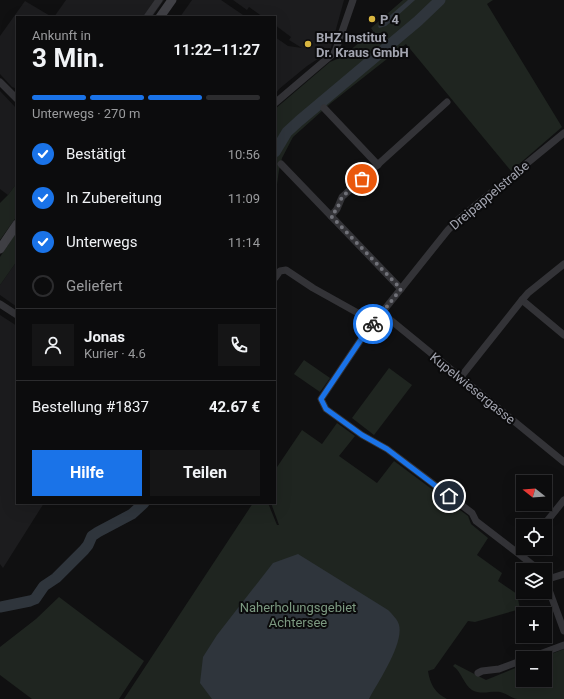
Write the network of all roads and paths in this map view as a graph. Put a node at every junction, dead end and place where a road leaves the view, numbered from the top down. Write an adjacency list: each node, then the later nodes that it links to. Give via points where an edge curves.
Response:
1 (159, 0): 4 (street)
2 (172, 0): 5 (main road)
3 (353, 0): 8 (street, via 335,52)
4 (148, 16)
5 (161, 16)
6 (0, 82): 7 (street)
7 (16, 97)
8 (276, 102)
9 (447, 102): 13 (street)
10 (324, 108): 13 (street)
11 (564, 133): 19 (street, Dreipappelstraße, via 459,219)
12 (281, 164): 14 (street)
13 (378, 165): 14 (street, via 342,197)
14 (331, 216): 19 (street)
15 (16, 225): 16 (main road)
16 (0, 249)
17 (564, 264): 20 (street)
18 (276, 277): 24 (street, via 280,271 286,270)
19 (401, 289): 22 (street, Dreipappelstraße)
20 (522, 300): 25 (street); 26 (street)
21 (0, 304): 23 (street)
22 (382, 313): 24 (street, Dreipappelstraße); 26 (street, Kupelwiesergasse)
23 (16, 315)
24 (374, 322): 30 (street, Dreipappelstraße, via 321,399 326,409 362,435 387,449 472,513 476,521)
25 (564, 335)
26 (460, 378): 27 (street, Kupelwiesergasse)
27 (564, 462)
28 (564, 500): 29 (street)
29 (549, 519)
30 (516, 547)
31 (526, 555): 32 (street)
32 (533, 563)
33 (564, 574): 34 (street)
34 (552, 578)
35 (552, 599): 36 (street)
36 (564, 631)
37 (564, 645): 38 (street)
38 (548, 651)
39 (516, 663): 40 (street)
40 (478, 673)

